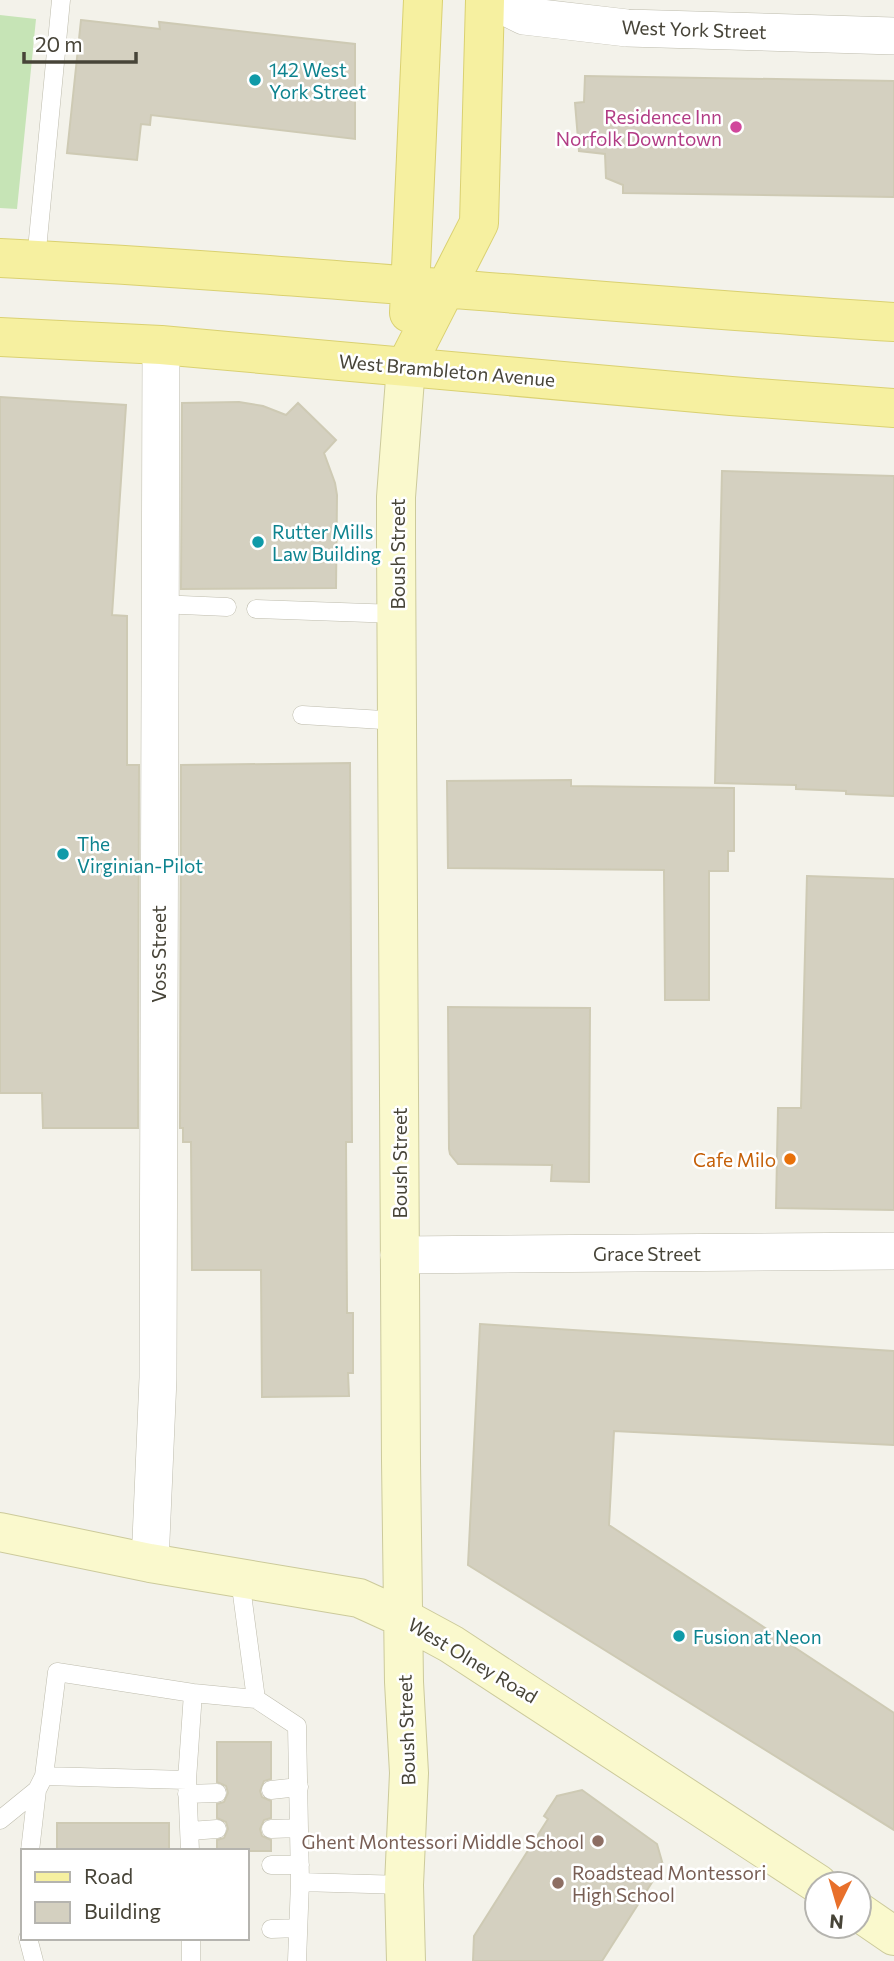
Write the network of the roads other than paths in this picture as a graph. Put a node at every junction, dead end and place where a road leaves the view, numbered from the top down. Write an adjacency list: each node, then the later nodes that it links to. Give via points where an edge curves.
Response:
1 (61, 0): 6 (lane)
2 (423, 0): 7 (main road, Boush Street)
3 (485, 0): 7 (main road, Boush Street, via 478,223)
4 (501, 0): 5 (street, West York Street, via 524,16 627,28)
5 (894, 36)
6 (18, 259): 7 (main road)
7 (428, 287): 8 (main road); 11 (main road, Boush Street)
8 (894, 322)
9 (0, 337): 10 (main road, West Brambleton Avenue)
10 (161, 345): 11 (main road, West Brambleton Avenue); 13 (street, Voss Street)
11 (406, 366): 12 (main road, West Brambleton Avenue); 16 (main road, Boush Street, via 396,497)
12 (894, 408)
13 (159, 604): 14 (lane); 22 (street, Voss Street, via 158,1378)
14 (227, 607)
15 (256, 609): 16 (lane)
16 (397, 614): 18 (main road, Boush Street)
17 (302, 715): 18 (lane)
18 (398, 721): 20 (main road, Boush Street)
19 (894, 1251): 20 (street, Grace Street)
20 (399, 1255): 24 (main road, Boush Street)
21 (0, 1532): 22 (main road, West Olney Road)
22 (150, 1563): 23 (main road, West Olney Road)
23 (240, 1579): 24 (main road, West Olney Road, via 359,1598); 26 (lane)
24 (403, 1618): 41 (main road, West Olney Road, via 451,1644); 42 (main road, Boush Street, via 409,1773)
25 (193, 1693): 26 (lane); 27 (lane, via 57,1672); 28 (lane)
26 (256, 1699): 29 (lane, via 297,1726)
27 (40, 1783): 28 (lane); 32 (lane); 37 (lane)
28 (187, 1787): 31 (lane); 36 (lane)
29 (299, 1787): 30 (lane); 33 (lane)
30 (271, 1790)
31 (217, 1793)
32 (0, 1820)
33 (299, 1828): 35 (lane); 40 (lane)
34 (217, 1829): 36 (lane)
35 (271, 1829)
36 (190, 1831): 38 (lane)
37 (30, 1849)
38 (190, 1849)
39 (271, 1865): 40 (lane)
40 (300, 1874): 42 (lane); 44 (lane)
41 (803, 1874)
42 (404, 1885): 52 (main road, Boush Street)
43 (873, 1922): 46 (main road)
44 (298, 1928): 45 (lane); 51 (lane)
45 (271, 1929)
46 (894, 1936)
47 (29, 1940): 49 (lane)
48 (191, 1940): 50 (lane)
49 (34, 1961)
50 (191, 1961)
51 (297, 1961)
52 (406, 1961)

